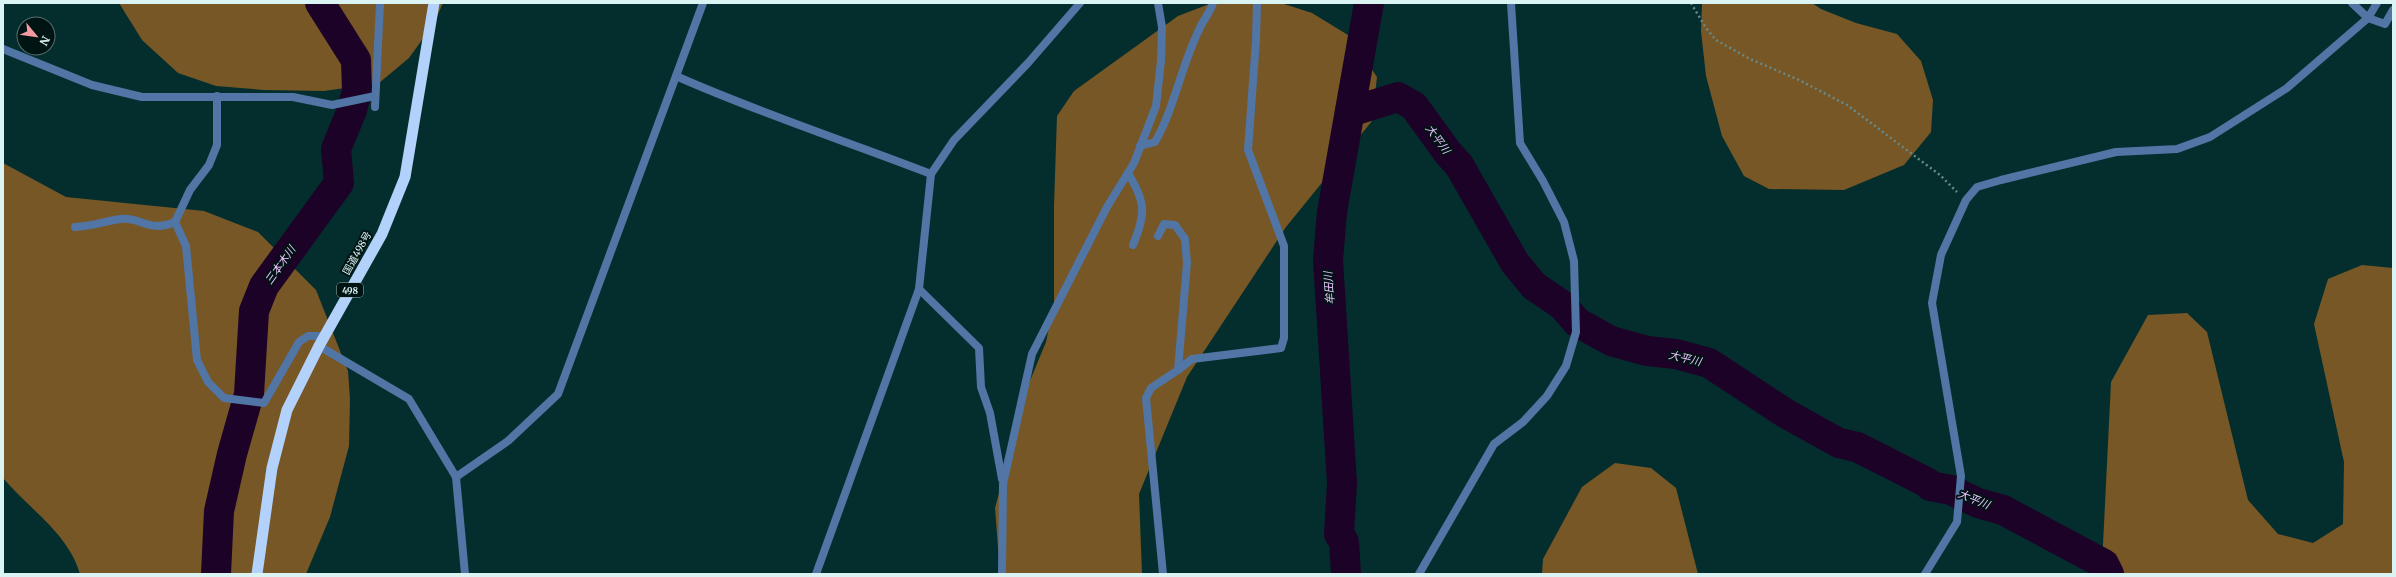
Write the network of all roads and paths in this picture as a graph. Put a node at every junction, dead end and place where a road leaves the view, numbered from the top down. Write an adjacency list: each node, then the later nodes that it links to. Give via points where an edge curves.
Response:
1 (380, 3): 17 (street)
2 (434, 3): 28 (highway, 国道498号 / 498, via 405,177 382,234)
3 (703, 3): 15 (street)
4 (1080, 3): 21 (street, via 1028,64 954,140)
5 (1158, 3): 19 (street, via 1162,34 1156,106)
6 (1213, 3): 19 (street, via 1199,30 1165,125 1155,142)
7 (1257, 3): 29 (street, via 1248,150 1284,246 1284,338 1281,348 1192,359)
8 (1511, 3): 37 (street, via 1520,143 1564,222 1574,261 1576,332 1566,366 1547,396 1523,422 1494,444)
9 (1691, 3): 22 (path, via 1716,40 1847,105 1940,175)
10 (2352, 3): 13 (street)
11 (2377, 3): 13 (street)
12 (2393, 10): 13 (street, via 2385,24)
13 (2368, 18): 22 (street, via 2286,88 2210,137 2177,149 2116,152 2001,180 1977,187)
14 (3, 48): 16 (street, via 92,85 142,97)
15 (676, 76): 21 (street, via 738,104); 30 (street, via 558,394 508,441)
16 (217, 96): 17 (street, via 293,97 332,105); 23 (street, via 217,145 209,165 190,190)
17 (375, 96): 18 (street)
18 (375, 107)
19 (1140, 146): 20 (street)
20 (1128, 173): 26 (street, via 1140,194 1143,212); 31 (street, via 1107,207 1032,354)
21 (931, 174): 27 (street)
22 (1966, 200): 38 (street, via 1941,255 1932,303 1960,476 1957,522)
23 (175, 222): 24 (street, via 162,228 122,219 93,226); 28 (street, via 186,246 197,360 208,382 224,398 264,403 299,342 308,336)
24 (75, 227)
25 (1158, 236): 29 (street, via 1164,224 1175,225 1185,239 1187,263)
26 (1133, 245)
27 (919, 289): 31 (street, via 978,348 981,387 990,413); 34 (street)
28 (322, 341): 30 (street, via 409,399); 32 (highway, 国道498号 / 498, via 285,418 272,468)
29 (1178, 370): 36 (street, via 1151,388 1146,398)
30 (456, 477): 33 (street)
31 (1003, 484): 35 (street)
32 (257, 574)
33 (465, 574)
34 (816, 574)
35 (1002, 574)
36 (1163, 574)
37 (1419, 574)
38 (1925, 574)

